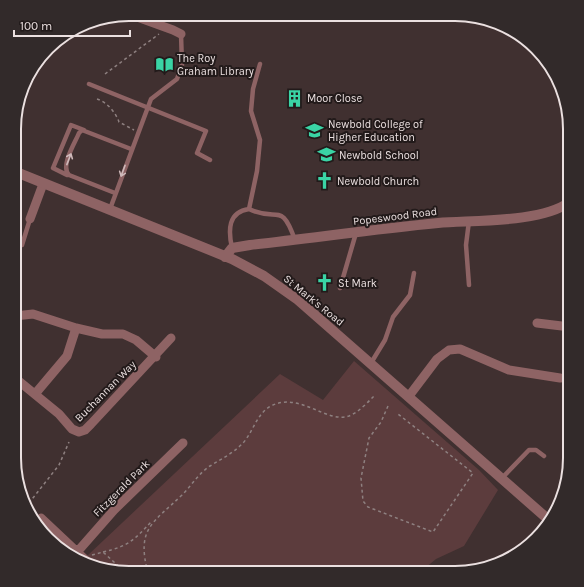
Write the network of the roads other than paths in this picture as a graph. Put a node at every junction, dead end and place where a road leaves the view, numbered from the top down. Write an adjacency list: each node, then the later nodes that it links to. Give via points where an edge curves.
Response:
1 (149, 21): 2 (street)
2 (181, 34): 5 (lane, via 182,65 177,79 151,99)
3 (260, 64): 14 (lane, via 253,89 251,111 260,140)
4 (89, 84): 5 (lane)
5 (147, 106): 7 (lane); 8 (lane, via 206,131 197,153)
6 (84, 130): 7 (lane); 10 (lane, one-way to 6, via 66,169 67,162 79,133); 10 (lane, via 71,125 53,168)
7 (131, 149): 12 (lane, one-way to 12)
8 (210, 160)
9 (21, 174): 11 (street, St Mark's Road)
10 (69, 175): 12 (lane)
11 (43, 184): 15 (street, St Mark's Road); 16 (street)
12 (115, 194): 15 (lane)
13 (563, 206): 17 (street, Popeswood Road, via 552,212)
14 (249, 209): 19 (lane, via 261,214 283,216 289,222); 21 (lane, via 235,214 230,225)
15 (109, 210): 22 (street, St Mark's Road)
16 (30, 219): 20 (lane)
17 (469, 221): 18 (street, Popeswood Road); 24 (lane, via 466,250)
18 (356, 233): 19 (street, Popeswood Road); 25 (lane)
19 (295, 240): 21 (street, Popeswood Road)
20 (21, 244)
21 (232, 248): 22 (street)
22 (225, 257): 32 (street, St Mark's Road, via 247,266 279,286)
23 (414, 273): 32 (lane, via 410,294 393,317 385,340)
24 (469, 285)
25 (340, 288)
26 (21, 315): 29 (street, via 34,314)
27 (536, 323): 28 (street)
28 (563, 326)
29 (76, 328): 31 (street, via 102,334 123,334 136,340); 35 (street, via 67,356)
30 (171, 338): 31 (street, Buchannan Way)
31 (156, 356): 35 (street, Buchannan Way, via 85,430 79,432 72,429)
32 (371, 363): 36 (street, St Mark's Road)
33 (560, 378): 36 (street, via 509,370 460,349 449,350 436,360)
34 (21, 383): 35 (street, Buchannan Way)
35 (35, 394)
36 (409, 396): 39 (street, St Mark's Road)
37 (183, 443): 42 (street, Fitzgerald Park, via 114,510)
38 (544, 456): 39 (lane, via 536,450 529,450)
39 (502, 478): 40 (street, St Mark's Road)
40 (545, 517)
41 (41, 518): 42 (street)
42 (78, 551): 43 (street)
43 (83, 556)

